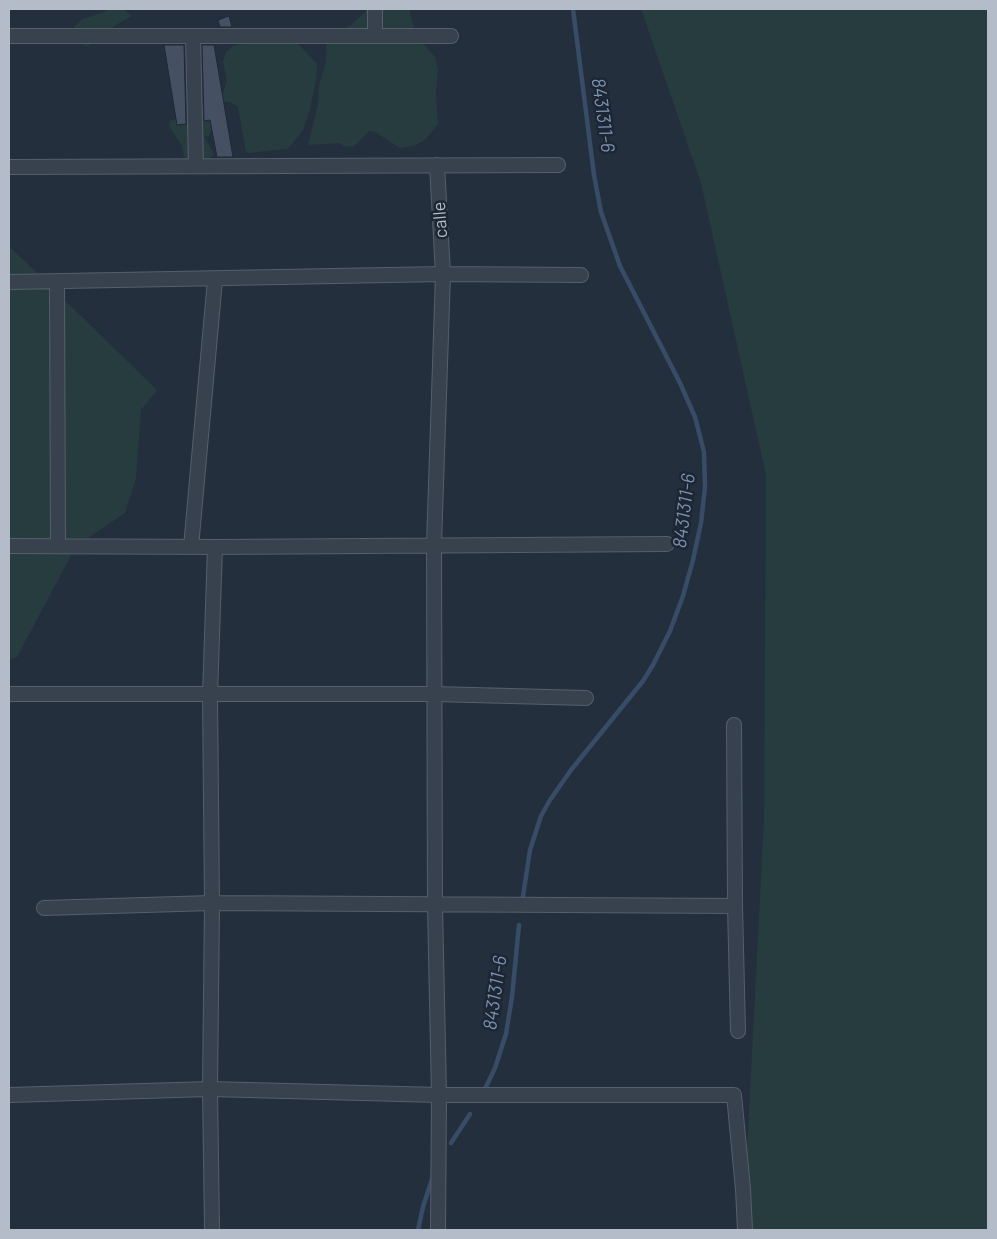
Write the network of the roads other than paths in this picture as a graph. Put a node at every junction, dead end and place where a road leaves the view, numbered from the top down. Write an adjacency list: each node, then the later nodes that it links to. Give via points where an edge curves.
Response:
1 (375, 9): 4 (street)
2 (9, 36): 3 (street)
3 (193, 36): 4 (street); 7 (street)
4 (375, 36): 5 (street)
5 (451, 36)
6 (558, 165): 8 (street)
7 (196, 166): 8 (street); 9 (street)
8 (437, 166): 10 (street, calle)
9 (9, 167)
10 (444, 274): 11 (street); 12 (street); 16 (street, calle)
11 (581, 275)
12 (215, 280): 14 (street); 19 (street)
13 (9, 282): 14 (street)
14 (57, 282): 18 (street)
15 (667, 544): 16 (street)
16 (434, 545): 20 (street); 22 (street, calle)
17 (9, 546): 18 (street)
18 (58, 546): 19 (street)
19 (191, 547): 20 (street)
20 (215, 547): 23 (street)
21 (9, 694): 23 (street)
22 (435, 694): 23 (street); 24 (street); 27 (street, calle)
23 (210, 695): 26 (street)
24 (586, 698)
25 (734, 725): 28 (street)
26 (212, 903): 27 (street); 29 (street); 31 (street)
27 (436, 905): 28 (street); 33 (street, calle)
28 (735, 906): 30 (street)
29 (44, 908)
30 (738, 1031)
31 (210, 1090): 32 (street); 33 (street); 34 (street)
32 (9, 1095)
33 (439, 1095): 35 (street, calle); 36 (street, via 734,1095)
34 (212, 1230)
35 (438, 1230)
36 (745, 1230)

